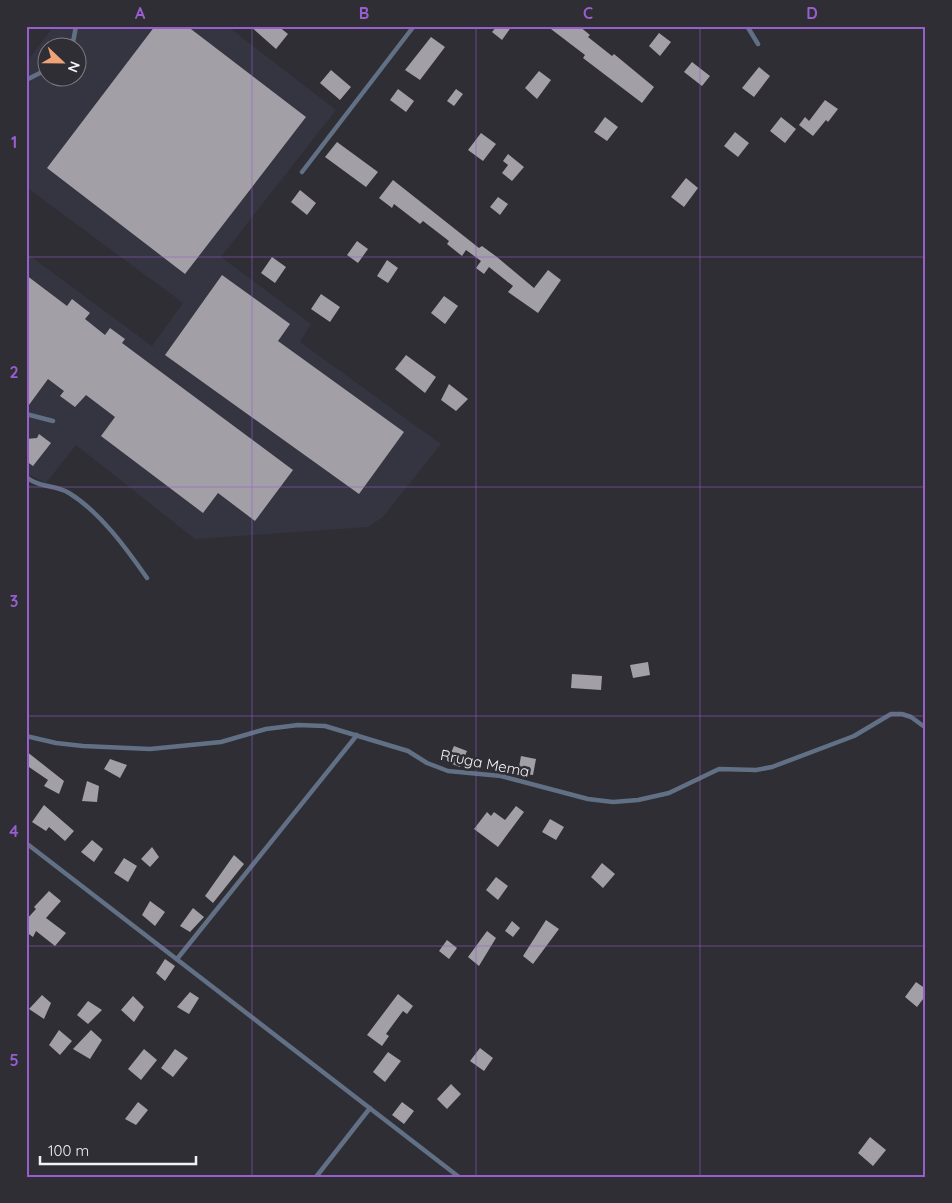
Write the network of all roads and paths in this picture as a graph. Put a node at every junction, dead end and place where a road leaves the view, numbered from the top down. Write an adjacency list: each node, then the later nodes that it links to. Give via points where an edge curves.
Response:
1 (414, 26): 6 (lane)
2 (747, 26): 3 (lane)
3 (758, 44)
4 (38, 74): 5 (lane)
5 (26, 80)
6 (302, 172)
7 (26, 414): 8 (lane)
8 (53, 420)
9 (26, 477): 10 (lane, via 44,487 61,488 84,505 112,533)
10 (147, 578)
11 (926, 728): 12 (lane, Rruga Mema, via 911,717 891,714 854,736 772,767 719,769 669,793 613,802 588,799 501,776 448,771 408,751)
12 (357, 735): 13 (lane, Rruga Mema, via 325,726 298,725 266,729 221,742 150,749 74,745); 15 (lane)
13 (26, 736)
14 (26, 843): 15 (lane)
15 (176, 959): 16 (lane)
16 (370, 1108): 17 (lane); 18 (lane)
17 (316, 1177)
18 (459, 1177)

